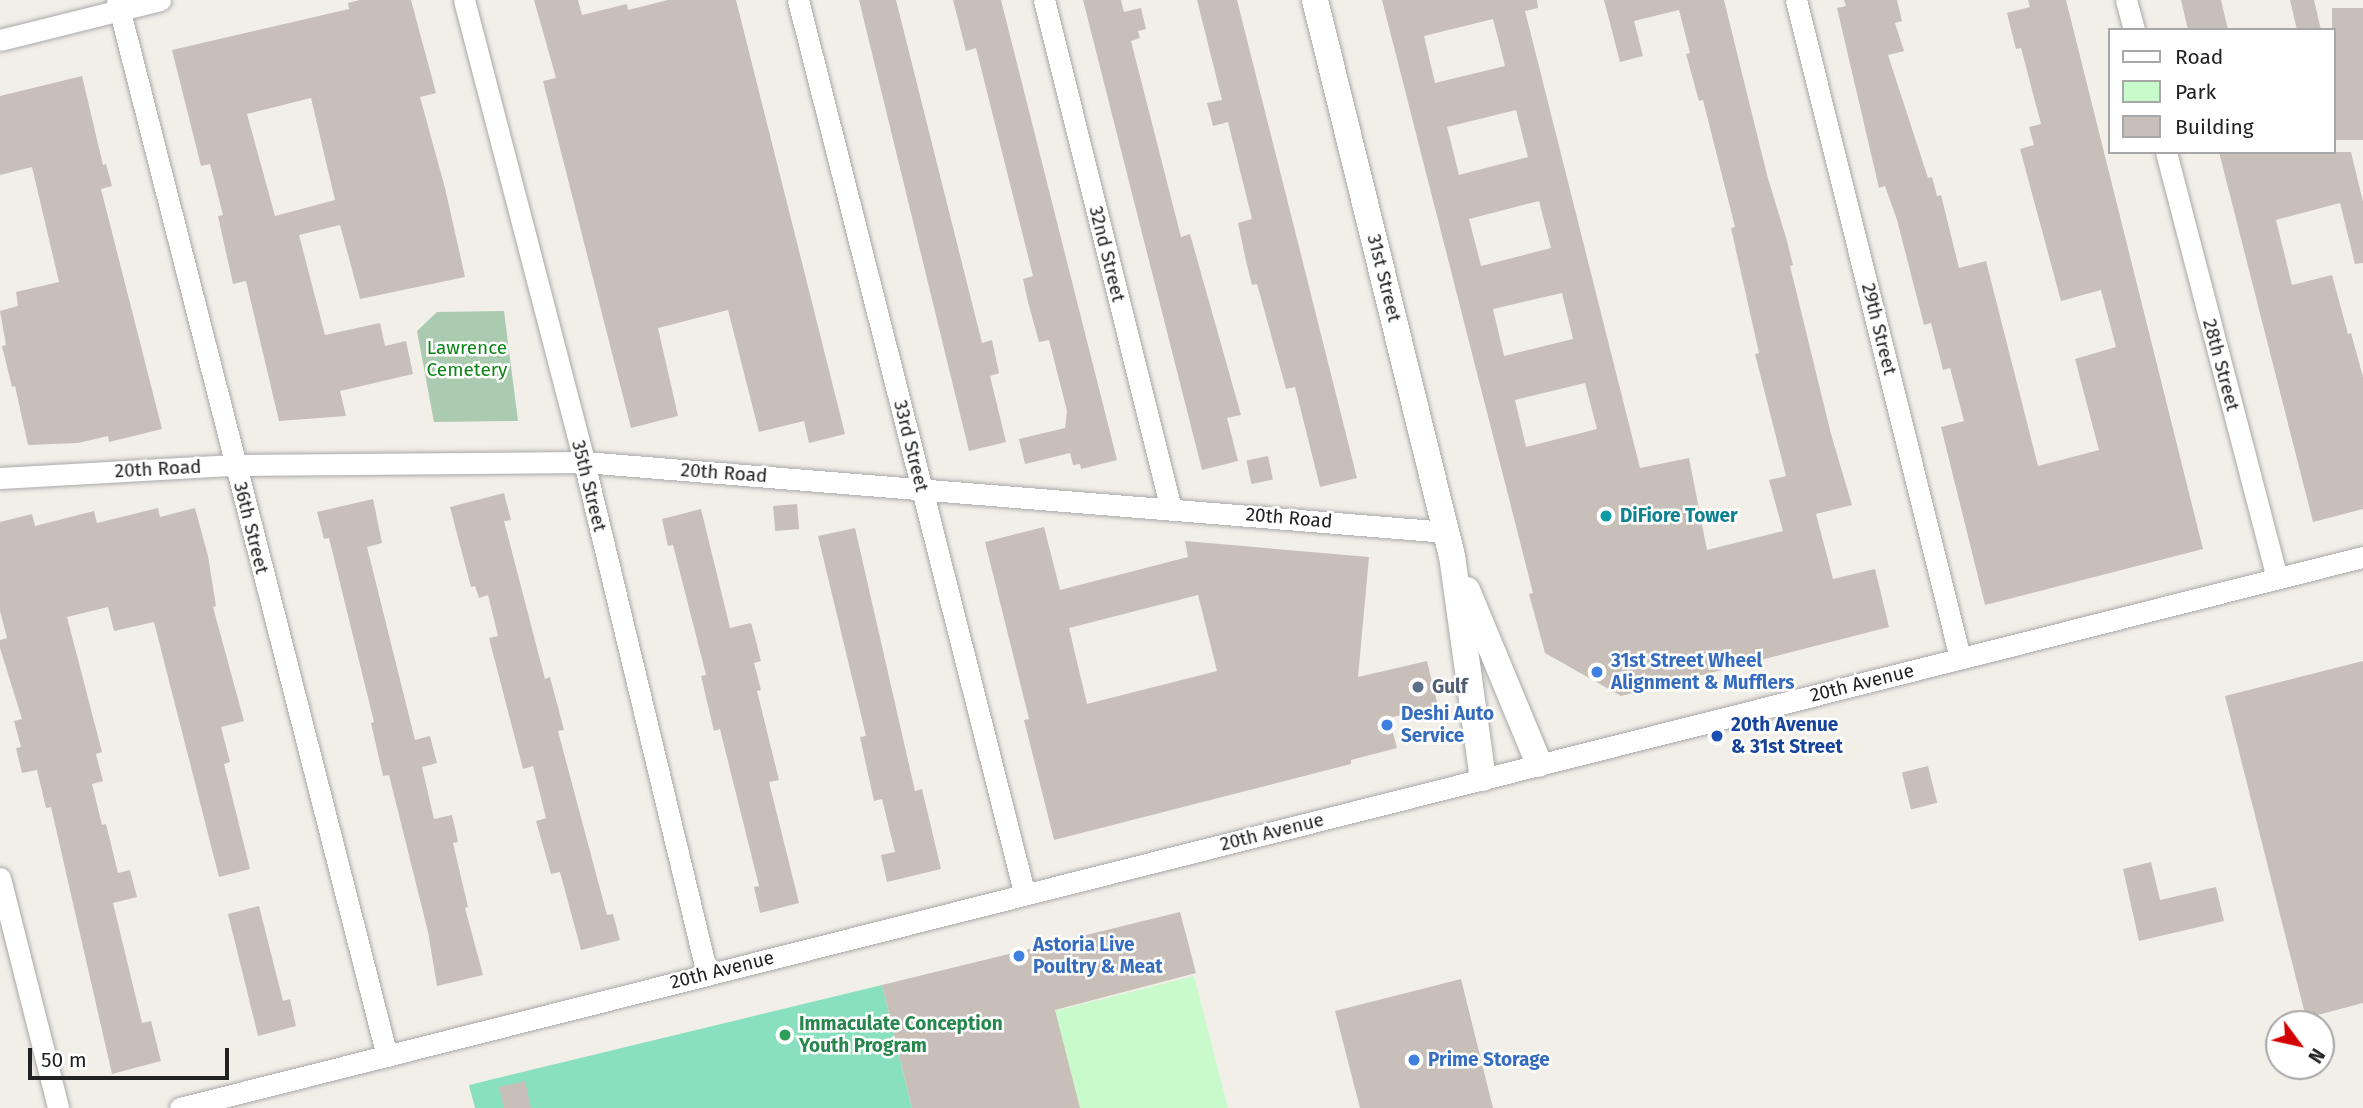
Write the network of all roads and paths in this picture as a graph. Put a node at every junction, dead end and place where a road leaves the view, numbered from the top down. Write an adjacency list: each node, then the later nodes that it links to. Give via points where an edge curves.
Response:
1 (160, 0): 8 (street)
2 (464, 0): 12 (street, 35th Street)
3 (798, 0): 15 (street, 33rd Street)
4 (1044, 0): 16 (street, 32nd Street)
5 (1315, 0): 17 (street, 31st Street)
6 (1796, 0): 20 (street, 29th Street)
7 (2126, 0): 9 (street)
8 (119, 5): 10 (street); 13 (street, 36th Street)
9 (2133, 28)
10 (0, 40)
11 (2167, 154): 19 (street, 28th Street)
12 (584, 463): 13 (street, 20th Road); 15 (street, 20th Road); 25 (street, 35th Street)
13 (235, 465): 14 (street, 20th Road); 26 (street, 36th Street)
14 (0, 478)
15 (922, 488): 16 (street, 20th Road); 24 (street, 33rd Street)
16 (1171, 509): 17 (street, 20th Road)
17 (1449, 544): 21 (street, 31st Street); 22 (street, 31st Street)
18 (2363, 556): 19 (street, 20th Avenue)
19 (2277, 578): 20 (street, 20th Avenue)
20 (1961, 658): 21 (street, 20th Avenue)
21 (1539, 764): 22 (street, 20th Avenue)
22 (1483, 778): 24 (street, 20th Avenue)
23 (0, 878): 27 (street)
24 (1024, 892): 25 (street, 20th Avenue)
25 (707, 974): 26 (street, 20th Avenue)
26 (387, 1056): 28 (street, 20th Avenue)
27 (58, 1108)
28 (180, 1108)

